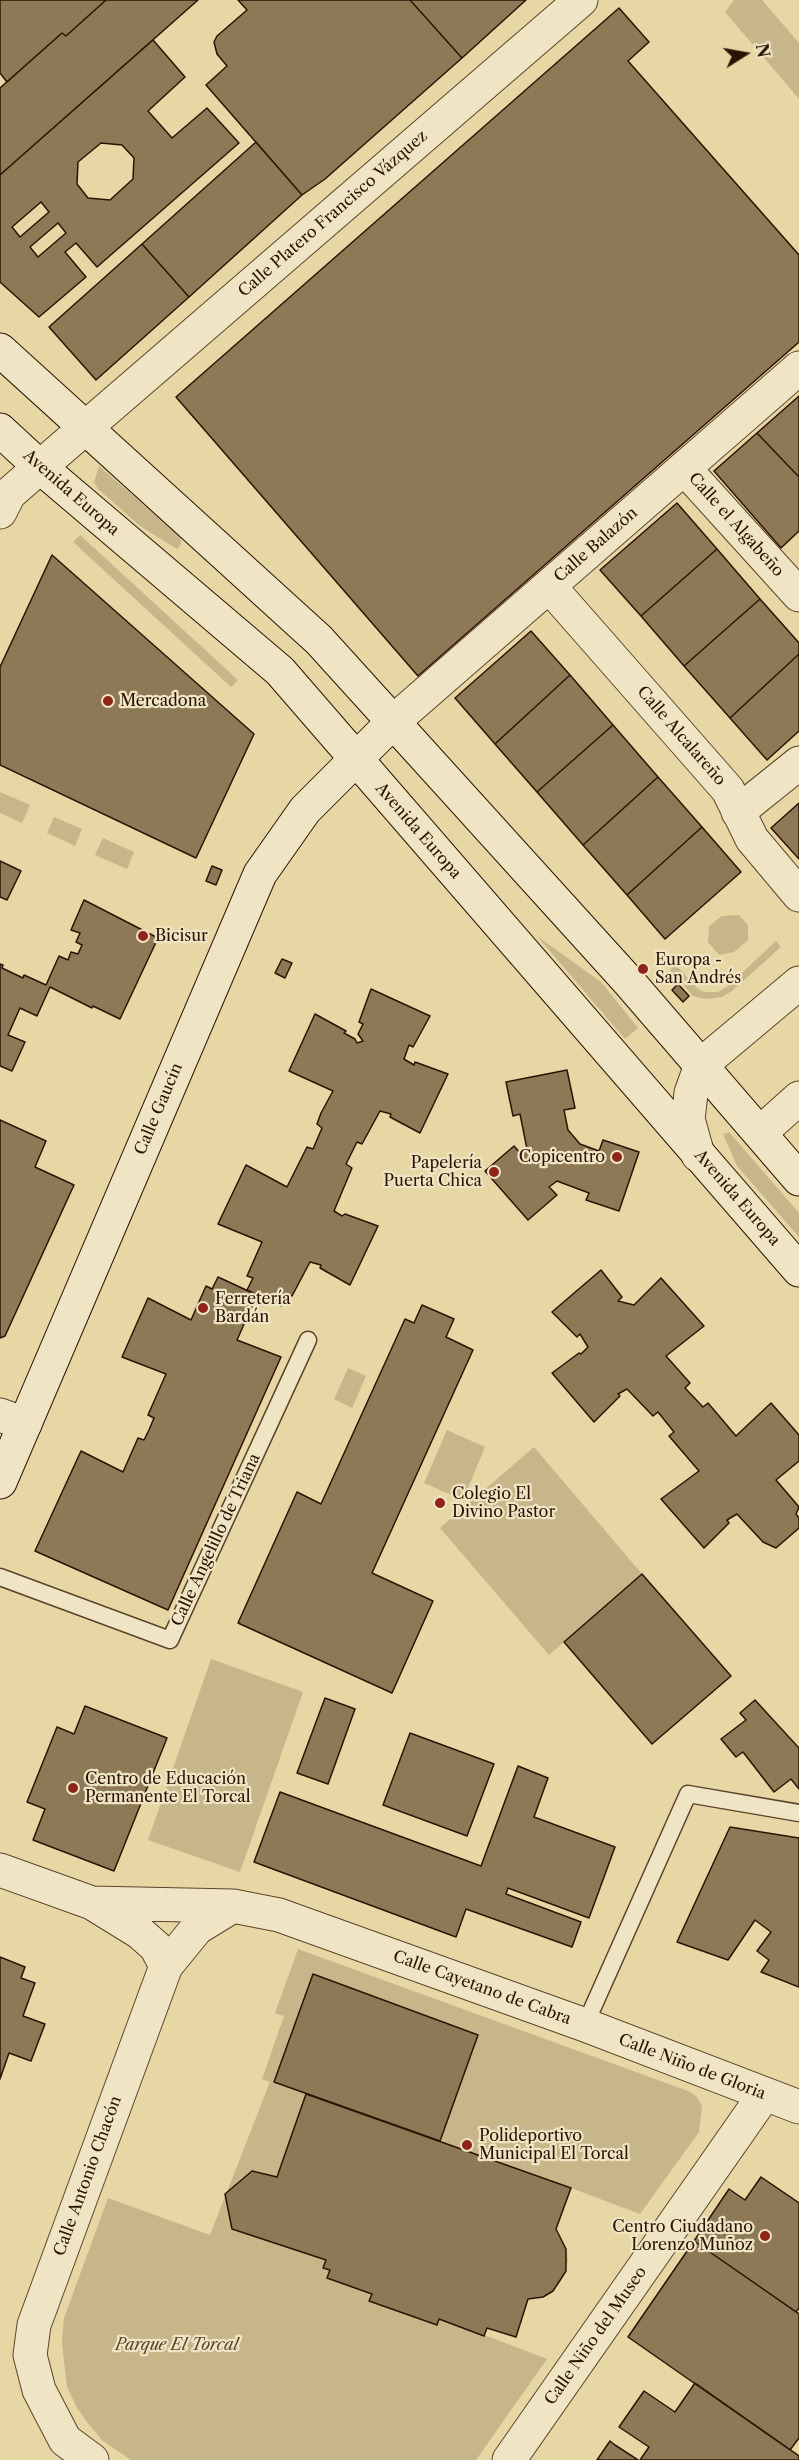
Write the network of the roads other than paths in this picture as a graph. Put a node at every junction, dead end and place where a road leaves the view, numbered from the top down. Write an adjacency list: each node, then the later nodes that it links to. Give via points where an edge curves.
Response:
1 (581, 0): 4 (street, Calle Platero Francisco Vázquez)
2 (0, 350): 4 (street)
3 (799, 368): 7 (street, Calle Balazón)
4 (85, 428): 6 (street, Calle Platero Francisco Vázquez); 11 (street, via 319,640)
5 (0, 430): 6 (street, Avenida Europa)
6 (40, 467): 8 (street, Calle Platero Francisco Vázquez, via 9,494); 12 (street, Avenida Europa, via 280,671)
7 (684, 468): 9 (street, Calle el Algabeño); 10 (street, Calle Balazón)
8 (0, 512)
9 (795, 583)
10 (549, 586): 11 (street, Calle Balazón); 14 (street, Calle Alcalareño, via 728,790)
11 (394, 722): 12 (street, Calle Balazón); 17 (street)
12 (355, 759): 20 (street, Avenida Europa); 24 (street, Calle Gaucín, via 306,810 260,874)
13 (799, 763): 14 (street)
14 (738, 812): 15 (street, Calle Alcalareño, via 752,839)
15 (799, 895)
16 (799, 983): 17 (street)
17 (701, 1065): 19 (street); 20 (street, via 691,1093 688,1119)
18 (799, 1098): 19 (street)
19 (760, 1133): 21 (street)
20 (698, 1155): 22 (street, Avenida Europa)
21 (799, 1179)
22 (799, 1270)
23 (308, 1340): 26 (lane, Calle Angelillo de Triana, via 170,1640)
24 (12, 1419): 25 (street, Calle Gaucín)
25 (0, 1482)
26 (0, 1577)
27 (799, 1813): 32 (lane, Calle Cayetano de Cabra, via 688,1794)
28 (0, 1870): 29 (street, Calle Cayetano de Cabra)
29 (92, 1903): 30 (street, Calle Cayetano de Cabra); 31 (street, Calle Cayetano de Cabra, via 139,1932 156,1947)
30 (232, 1906): 31 (street, Calle Antonio Chacón, via 197,1928); 32 (street, Calle Cayetano de Cabra, via 279,1915)
31 (166, 1966): 35 (street, Calle Antonio Chacón, via 34,2325 30,2355 39,2390 65,2440)
32 (585, 2025): 33 (street, Calle Niño de Gloria)
33 (764, 2095): 34 (street, Calle Niño de Gloria); 36 (street, Calle Niño del Museo)
34 (799, 2107)
35 (92, 2460)
36 (510, 2460)

